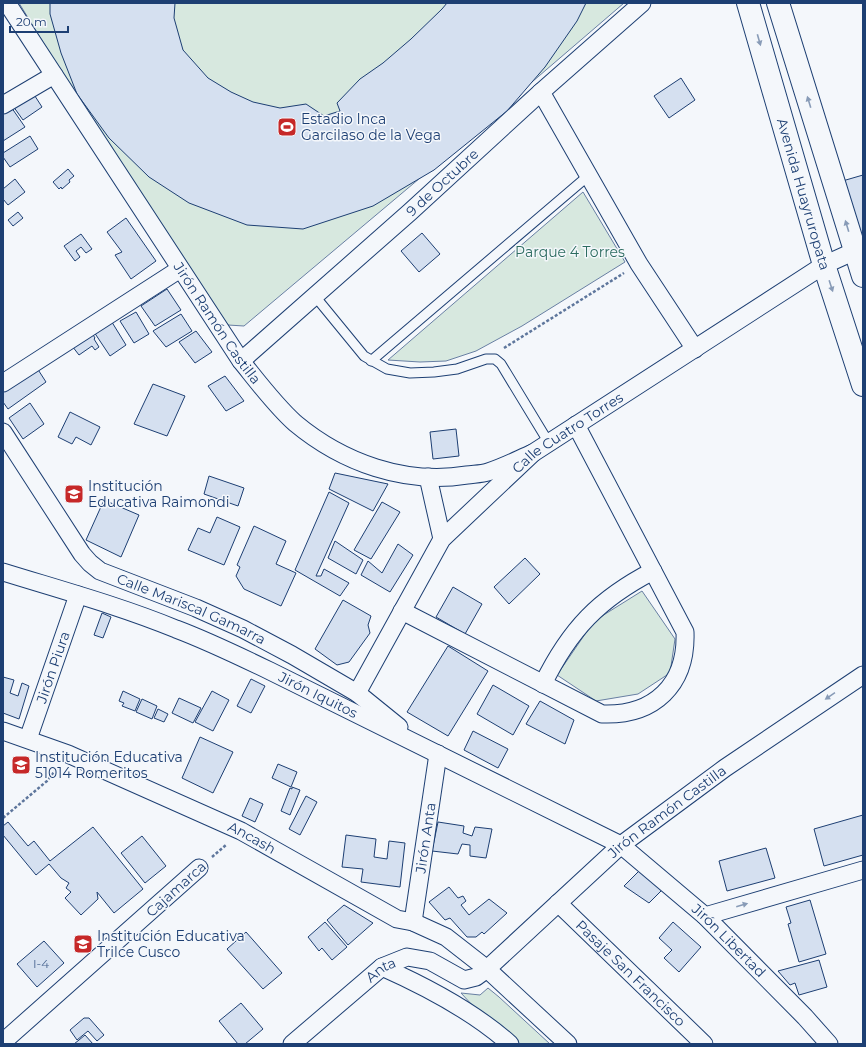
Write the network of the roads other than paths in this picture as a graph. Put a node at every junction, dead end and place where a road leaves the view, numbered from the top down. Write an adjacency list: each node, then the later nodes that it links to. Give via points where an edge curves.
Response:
1 (7, 3): 5 (street, Jirón Ramón Castilla)
2 (642, 3): 6 (street, 9 de Octubre)
3 (748, 3): 10 (main road, Avenida Huayruropata, one-way to 10)
4 (778, 3): 9 (main road, one-way to 4)
5 (54, 75): 7 (street); 11 (street, Jirón Ramón Castilla)
6 (541, 92): 8 (street); 13 (street, 9 de Octubre, via 410,212)
7 (3, 105)
8 (588, 176): 14 (street, via 639,264); 16 (lane)
9 (855, 251): 10 (street, Calle Cuatro Torres); 12 (main road)
10 (824, 265): 14 (street, Calle Cuatro Torres); 18 (main road, Avenida Huayruropata, one-way to 18)
11 (180, 269): 15 (street, Jirón Ramón Castilla); 17 (street)
12 (863, 276)
13 (314, 295): 15 (street, 9 de Octubre); 16 (lane, via 364,356)
14 (695, 349): 19 (street, Calle Cuatro Torres)
15 (241, 361): 23 (street, Jirón Ramón Castilla, via 294,422 322,443 350,459 386,471)
16 (371, 361): 21 (lane, via 387,369 410,373 434,372 458,368 486,358 495,359 501,364)
17 (3, 383)
18 (863, 385)
19 (576, 425): 21 (street, Calle Cuatro Torres); 26 (street)
20 (3, 432): 31 (street, Calle Mariscal Gamarra, via 82,554 100,571 243,629)
21 (549, 443): 22 (street, Calle Cuatro Torres)
22 (533, 453): 23 (street, Jirón Ramón Castilla, via 488,472 454,477); 24 (street, Calle Cuatro Torres)
23 (428, 477): 24 (street)
24 (442, 539): 28 (street, Calle Cuatro Torres)
25 (3, 572): 27 (street, Jirón Iquitos)
26 (653, 572): 30 (street, via 613,594 579,626 553,663); 30 (street, via 685,632 682,662 669,688 658,698 632,712 602,714)
27 (78, 595): 33 (street, Jirón Piura); 34 (street, Jirón Iquitos, via 176,628)
28 (402, 612): 30 (street); 31 (street, Calle Cuatro Torres)
29 (863, 675): 36 (street, Jirón Ramón Castilla, one-way to 36, via 726,768)
30 (543, 684)
31 (357, 693): 34 (street, Calle Mariscal Gamarra)
32 (3, 731): 33 (street, Ancash)
33 (28, 739): 41 (street, Ancash, via 68,754 241,831 397,919)
34 (422, 745): 35 (street, Jirón Iquitos)
35 (438, 754): 36 (street, Jirón Iquitos); 41 (street, Jirón Anta)
36 (621, 845): 39 (street, Jirón Ramón Castilla); 40 (street, Jirón Libertad)
37 (199, 868): 44 (street, Cajamarca)
38 (863, 870): 40 (street, one-way to 38)
39 (558, 904): 43 (street, Jirón Ramón Castilla); 48 (street, Pasaje San Francisco)
40 (705, 916): 49 (street, Jirón Libertad, via 805,1017)
41 (413, 922): 43 (street, Ancash, via 446,937)
42 (382, 967): 43 (street, Anta, via 407,958 430,961 464,980 476,977); 45 (street, Anta); 46 (street, via 417,982 496,1031)
43 (487, 969): 47 (street, Ancash)
44 (3, 1042)
45 (292, 1044)
46 (510, 1044)
47 (568, 1044)
48 (704, 1044)
49 (828, 1044)

